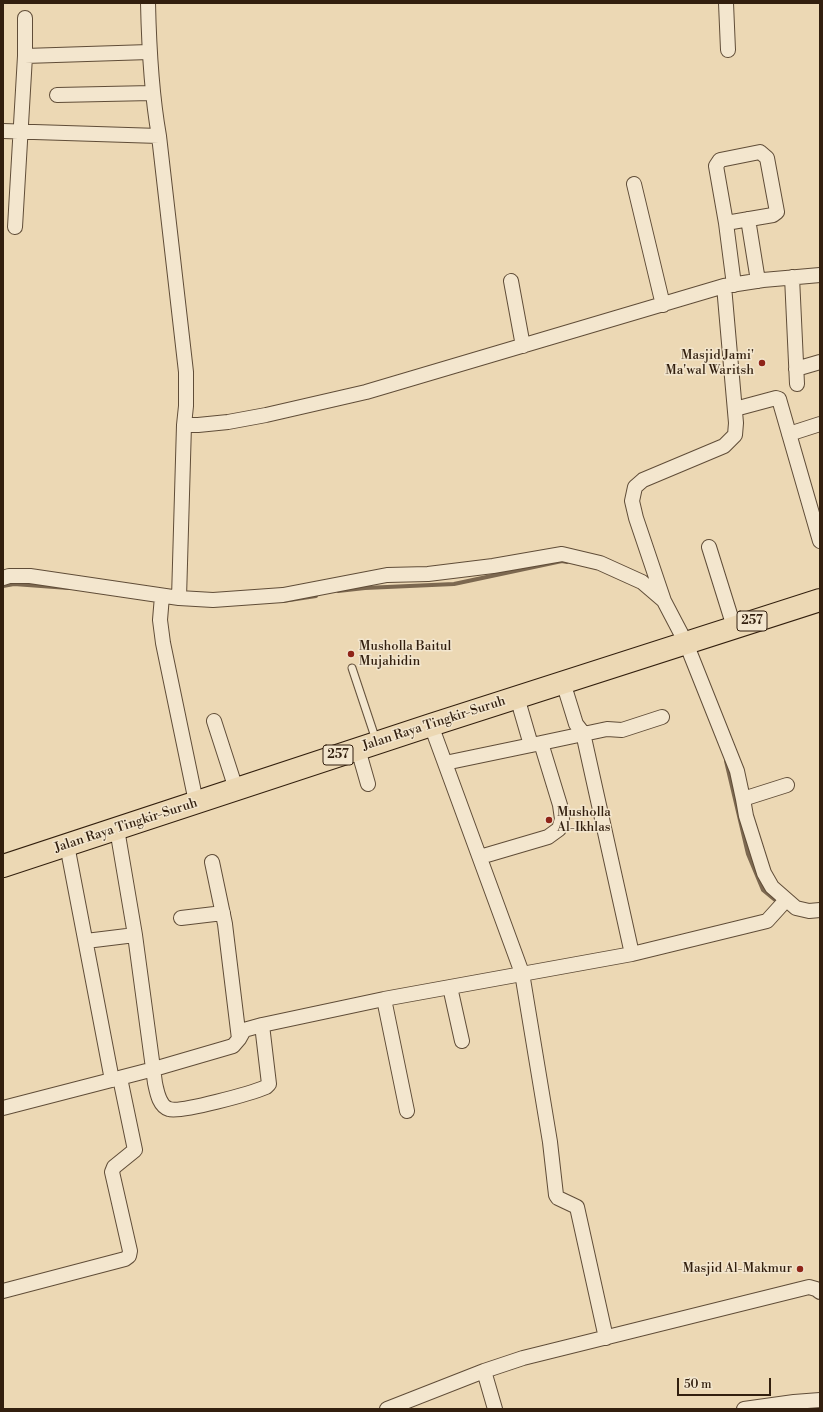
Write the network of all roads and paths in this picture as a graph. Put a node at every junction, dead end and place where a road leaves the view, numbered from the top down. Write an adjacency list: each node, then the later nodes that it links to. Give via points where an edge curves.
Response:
1 (148, 3): 5 (street)
2 (726, 3): 4 (street)
3 (25, 18): 6 (street)
4 (728, 50)
5 (149, 52): 6 (street); 7 (street)
6 (25, 56): 10 (street)
7 (152, 93): 8 (street); 11 (street)
8 (57, 95)
9 (3, 131): 10 (street)
10 (21, 131): 11 (street); 15 (street)
11 (159, 136): 28 (street, via 186,372)
12 (634, 184): 21 (street)
13 (748, 219): 14 (street); 14 (street, via 777,212 767,158 760,152 720,160 717,163); 19 (street)
14 (726, 223): 20 (street)
15 (15, 227)
16 (820, 275): 17 (street)
17 (792, 277): 19 (street); 24 (street)
18 (511, 281): 22 (street)
19 (758, 281): 20 (street)
20 (729, 286): 21 (street); 26 (street)
21 (663, 305): 22 (street)
22 (524, 346): 28 (street, via 351,395 266,415 198,426)
23 (820, 362): 24 (street)
24 (796, 369): 25 (street)
25 (797, 384)
26 (735, 409): 29 (street, via 778,398); 36 (street, via 735,435 724,446 643,480 636,487 632,501 636,518)
27 (820, 424): 29 (street)
28 (184, 425): 33 (street)
29 (789, 434): 30 (street)
30 (820, 541)
31 (709, 546): 37 (street)
32 (3, 578): 35 (street, via 30,576)
33 (179, 598): 35 (street); 36 (street, via 213,600 283,595 387,575 428,574 562,554 600,563 642,582)
34 (820, 600): 37 (main road, Jalan Raya Tingkir-Suruh / 257)
35 (161, 601): 53 (street, via 163,643)
36 (664, 601): 38 (street)
37 (734, 627): 38 (main road, Jalan Raya Tingkir-Suruh / 257)
38 (681, 644): 40 (main road, Jalan Raya Tingkir-Suruh / 257); 52 (street, via 737,770)
39 (352, 668): 47 (lane)
40 (563, 682): 41 (main road, Jalan Raya Tingkir-Suruh / 257); 45 (street, via 576,724)
41 (517, 697): 44 (main road, Jalan Raya Tingkir-Suruh / 257); 46 (street)
42 (662, 717): 45 (street, via 622,730 607,728)
43 (214, 721): 51 (street)
44 (431, 725): 47 (main road, Jalan Raya Tingkir-Suruh / 257); 48 (street)
45 (583, 734): 46 (street); 65 (street)
46 (536, 744): 48 (street); 56 (street, via 560,805 562,819 559,829 548,837)
47 (367, 746): 49 (street); 51 (main road, Jalan Raya Tingkir-Suruh / 257)
48 (445, 763): 56 (street)
49 (368, 784)
50 (787, 785): 52 (street)
51 (236, 789): 53 (main road, Jalan Raya Tingkir-Suruh / 257)
52 (744, 799): 59 (street, via 746,816 764,873 772,887)
53 (196, 802): 54 (main road, Jalan Raya Tingkir-Suruh / 257)
54 (117, 828): 55 (main road, Jalan Raya Tingkir-Suruh / 257); 63 (street)
55 (67, 845): 58 (main road, Jalan Raya Tingkir-Suruh / 257); 64 (street)
56 (480, 857): 66 (street)
57 (212, 862): 61 (street)
58 (3, 866)
59 (786, 900): 60 (street, via 796,908); 65 (street, via 767,921)
60 (820, 910)
61 (223, 913): 62 (street); 70 (street)
62 (181, 918)
63 (135, 935): 64 (street); 72 (street)
64 (86, 941): 73 (street)
65 (632, 954): 66 (street)
66 (522, 973): 67 (street); 78 (street, via 550,1142 556,1195 577,1207)
67 (450, 987): 68 (street); 71 (street)
68 (384, 999): 69 (street); 75 (street)
69 (262, 1026): 70 (street, via 244,1030); 72 (street, via 269,1084 266,1088 203,1105 169,1109 159,1099)
70 (239, 1039): 72 (street, via 233,1046)
71 (462, 1041)
72 (154, 1069): 73 (street)
73 (116, 1079): 74 (street); 76 (street, via 135,1150 114,1167 112,1172 129,1256)
74 (3, 1108)
75 (407, 1111)
76 (3, 1291)
77 (820, 1292): 78 (street, via 809,1287)
78 (606, 1338): 79 (street, via 523,1358)
79 (484, 1371): 82 (street); 83 (street)
80 (820, 1400): 81 (street)
81 (795, 1405): 84 (street)
82 (387, 1409)
83 (495, 1409)
84 (744, 1409)

